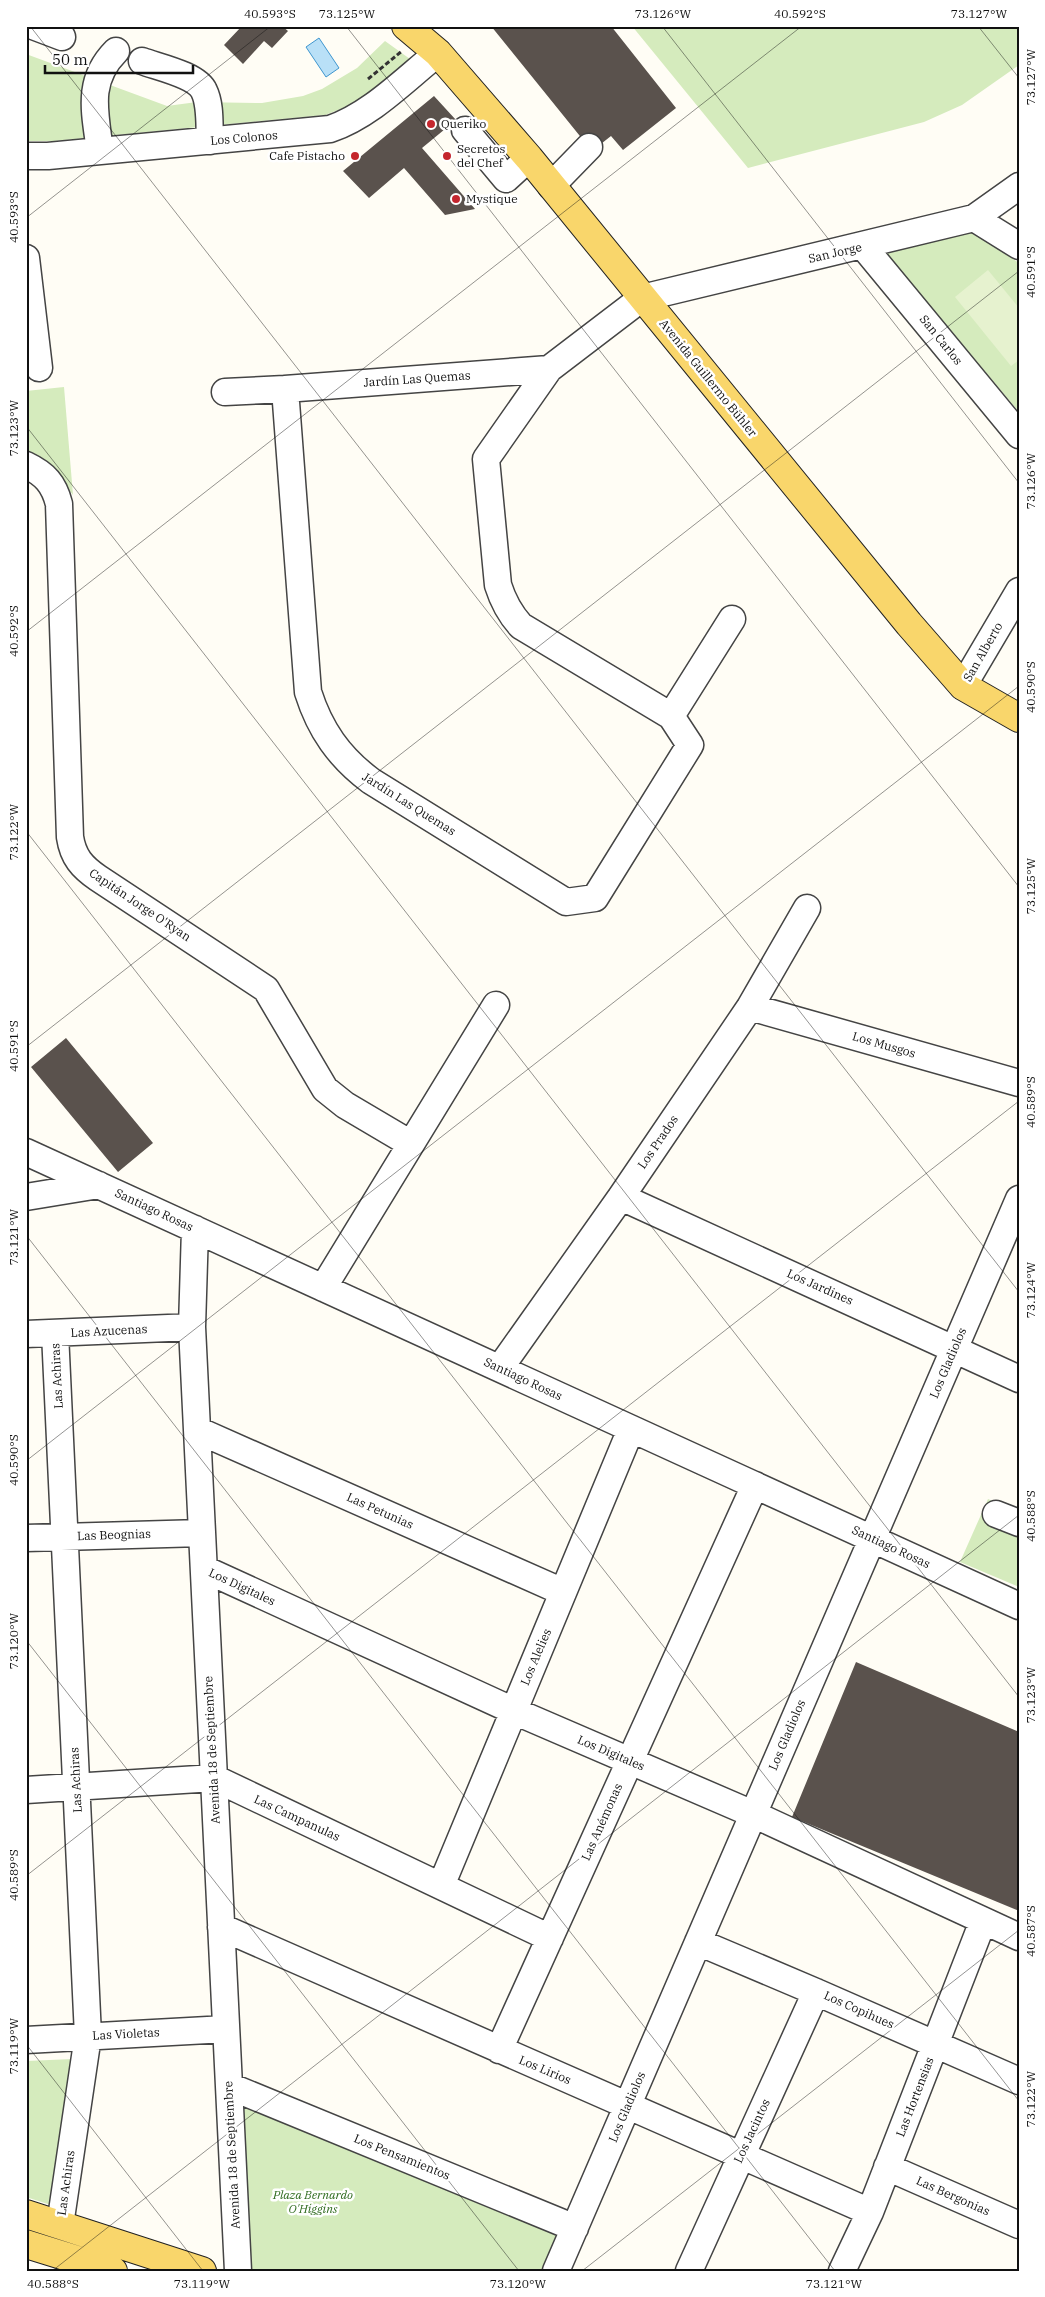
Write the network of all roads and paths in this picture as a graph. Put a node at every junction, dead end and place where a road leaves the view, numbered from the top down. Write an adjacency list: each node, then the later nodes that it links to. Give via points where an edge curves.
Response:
1 (33, 26): 3 (street)
2 (406, 26): 5 (main road, Avenida Guillermo Bühler)
3 (62, 37)
4 (116, 50): 10 (street, via 104,66 95,90)
5 (438, 52): 8 (street, Los Colonos, via 367,111 342,125 316,131); 12 (main road, Avenida Guillermo Bühler)
6 (142, 61): 8 (street, via 201,85 207,102)
7 (465, 130): 12 (street, via 506,179)
8 (210, 141): 10 (street, Los Colonos)
9 (589, 148): 13 (street)
10 (100, 151): 11 (street, Los Colonos)
11 (26, 156)
12 (528, 158): 13 (main road, Avenida Guillermo Bühler)
13 (552, 186): 19 (main road, Avenida Guillermo Bühler)
14 (1019, 186): 15 (street, San Jorge)
15 (974, 218): 16 (street, San Jorge); 17 (street)
16 (863, 246): 19 (street, San Jorge); 24 (street, San Carlos)
17 (1019, 246)
18 (26, 258): 20 (street)
19 (642, 298): 21 (street, Jardín Las Quemas); 28 (main road, Avenida Guillermo Bühler)
20 (39, 368)
21 (549, 369): 22 (street, Jardín Las Quemas); 29 (street, Jardín Las Quemas, via 486,459 498,585 502,597 521,626)
22 (285, 389): 23 (street, Jardín Las Quemas); 29 (street, Jardín Las Quemas, via 308,692 330,741 356,770 566,902 595,898 690,745)
23 (225, 392)
24 (1019, 435)
25 (26, 465): 35 (street, Capitán Jorge O'Ryan, via 49,480 59,504 70,837 76,858 93,874 266,989 326,1089 346,1105)
26 (1019, 591): 28 (street, San Alberto)
27 (732, 619): 29 (street)
28 (963, 686): 30 (main road, Avenida Guillermo Bühler)
29 (671, 716)
30 (1019, 718)
31 (807, 908): 33 (street, Los Prados)
32 (496, 1005): 35 (street)
33 (750, 1007): 34 (street, Los Musgos); 39 (street, Los Prados)
34 (1019, 1083)
35 (411, 1144): 42 (street)
36 (26, 1152): 37 (street, Santiago Rosas)
37 (99, 1185): 38 (street); 41 (street, Santiago Rosas)
38 (26, 1197)
39 (621, 1197): 46 (street, Los Jardines); 47 (street, Los Prados)
40 (1019, 1199): 46 (street, Los Gladiolos)
41 (195, 1229): 42 (street, Santiago Rosas); 43 (street, Avenida 18 de Septiembre)
42 (323, 1288): 47 (street, Santiago Rosas)
43 (192, 1327): 44 (street, Las Azucenas); 50 (street, Avenida 18 de Septiembre)
44 (55, 1333): 45 (street, Las Azucenas); 53 (street, Las Achiras)
45 (26, 1334)
46 (954, 1348): 48 (street, Los Jardines); 55 (street, Los Gladiolos)
47 (500, 1368): 49 (street, Santiago Rosas)
48 (1019, 1379)
49 (631, 1429): 51 (street, Santiago Rosas); 57 (street, Los Alelies)
50 (197, 1430): 52 (street, Avenida 18 de Septiembre); 57 (street, Las Petunias)
51 (755, 1485): 55 (street, Santiago Rosas); 60 (street, Las Anémonas)
52 (202, 1533): 53 (street, Las Beognias); 56 (street, Avenida 18 de Septiembre)
53 (65, 1537): 54 (street, Las Beognias); 62 (street, Las Achiras)
54 (26, 1538)
55 (872, 1539): 58 (street, Santiago Rosas); 64 (street, Los Gladiolos)
56 (204, 1569): 59 (street, Los Digitales); 61 (street, Avenida 18 de Septiembre)
57 (563, 1592): 59 (street, Los Alelies)
58 (1019, 1606)
59 (514, 1711): 60 (street, Los Digitales); 65 (street, Los Alelies)
60 (630, 1762): 64 (street, Los Digitales); 69 (street, Las Anémonas)
61 (214, 1778): 62 (street, Las Campanulas); 65 (street, Las Campanulas); 67 (street, Avenida 18 de Septiembre)
62 (77, 1787): 63 (street, Las Campanulas); 73 (street, Las Achiras)
63 (26, 1790)
64 (753, 1814): 66 (street, Los Digitales); 70 (street, Los Gladiolos)
65 (441, 1886): 69 (street, Las Campanulas)
66 (983, 1921): 68 (street, Los Digitales); 75 (street, Las Hortensias)
67 (221, 1927): 72 (street, Avenida 18 de Septiembre); 76 (street, Los Lirios)
68 (1019, 1937)
69 (550, 1938): 76 (street, Las Anémonas)
70 (698, 1942): 71 (street, Los Copihues); 79 (street, Los Gladiolos)
71 (816, 1992): 75 (street, Los Copihues); 80 (street, Los Jacintos)
72 (226, 2030): 73 (street, Las Violetas); 78 (street, Avenida 18 de Septiembre)
73 (88, 2036): 74 (street, Las Violetas); 84 (street, Las Achiras)
74 (26, 2040)
75 (935, 2044): 77 (street, Los Copihues); 81 (street, Las Hortensias)
76 (499, 2050): 79 (street, Los Lirios)
77 (1019, 2081)
78 (229, 2086): 86 (street, Los Pensamientos); 91 (street, Avenida 18 de Septiembre)
79 (628, 2105): 80 (street, Los Lirios); 86 (street, Los Gladiolos)
80 (740, 2155): 82 (street, Los Lirios); 93 (street, Los Jacintos)
81 (887, 2167): 82 (street, Las Hortensias); 85 (street, Las Bergonias)
82 (870, 2212): 94 (street, Las Hortensias)
83 (26, 2214): 84 (main road)
84 (60, 2225): 90 (main road)
85 (1019, 2225)
86 (574, 2228): 92 (street, Los Gladiolos)
87 (26, 2244): 88 (main road)
88 (86, 2267): 89 (main road)
89 (112, 2271)
90 (202, 2271)
91 (238, 2271)
92 (556, 2271)
93 (689, 2271)
94 (842, 2271)

